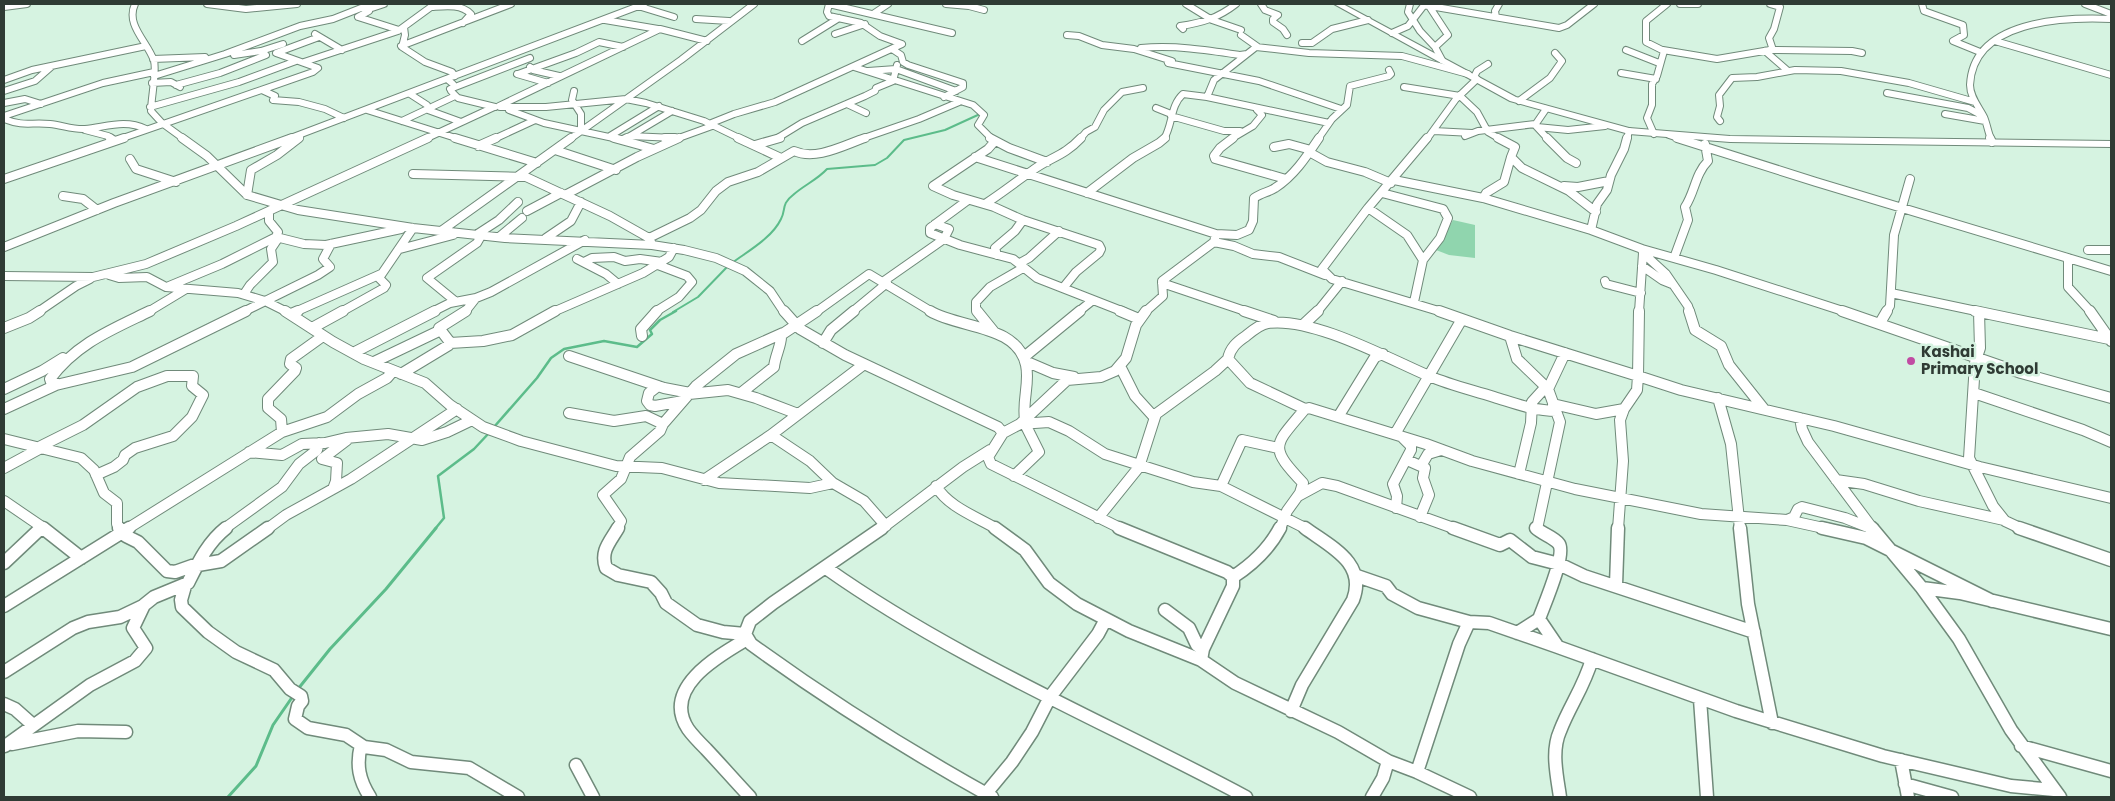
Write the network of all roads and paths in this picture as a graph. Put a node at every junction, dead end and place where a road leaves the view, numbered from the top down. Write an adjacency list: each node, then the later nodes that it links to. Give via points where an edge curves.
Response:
1 (27, 4): 27 (street)
2 (134, 4): 65 (street, via 133,18)
3 (206, 4): 4 (street, via 246,9)
4 (297, 4)
5 (384, 4): 28 (street)
6 (511, 4): 47 (street)
7 (754, 4): 46 (street)
8 (829, 4): 32 (street); 38 (street, via 828,14)
9 (888, 4): 32 (street)
10 (946, 4): 31 (street)
11 (1186, 4): 39 (street)
12 (1236, 4): 39 (street)
13 (1261, 4): 60 (street, via 1265,10 1278,16 1274,22)
14 (1338, 4): 44 (street)
15 (1410, 4): 41 (street, via 1407,11)
16 (1499, 4): 37 (street)
17 (1594, 4): 37 (street, via 1562,28)
18 (1667, 4): 75 (street, via 1646,21 1646,42)
19 (1680, 4): 20 (street)
20 (1698, 4)
21 (1770, 4): 76 (street, via 1780,7 1769,38 1772,47)
22 (1922, 4): 78 (street, via 1924,11 1963,25 1964,35 1953,41)
23 (2086, 4): 29 (street)
24 (433, 5): 47 (street, via 468,10 471,14); 52 (street)
25 (641, 5): 35 (street); 45 (street)
26 (1426, 5): 37 (street); 41 (street); 69 (street, via 1448,35)
27 (4, 7)
28 (374, 7): 34 (street); 49 (street)
29 (2096, 8): 30 (street); 33 (street)
30 (2111, 9)
31 (984, 10)
32 (872, 14): 55 (street)
33 (2111, 14)
34 (359, 16): 52 (street); 59 (street)
35 (665, 16): 36 (street); 51 (street)
36 (674, 17)
37 (1496, 17)
38 (839, 18): 48 (street); 62 (street)
39 (1211, 18): 54 (street, via 1203,23 1180,26); 68 (street, via 1241,32)
40 (696, 19): 46 (street)
41 (1413, 19): 56 (street, via 1404,29); 69 (street)
42 (2090, 19): 43 (street); 50 (street); 63 (street, via 2032,23)
43 (2111, 19)
44 (1368, 20): 56 (street); 64 (street, via 1332,29 1312,43)
45 (599, 21): 51 (street); 79 (street)
46 (729, 21): 61 (street)
47 (462, 24): 66 (street)
48 (865, 24): 57 (street); 73 (street, via 880,36 901,43)
49 (300, 26): 59 (street); 83 (street)
50 (2111, 26)
51 (649, 27): 53 (street)
52 (402, 29): 66 (street, via 406,35); 72 (street)
53 (660, 29): 61 (street); 67 (street)
54 (1183, 29)
55 (952, 33)
56 (1392, 33): 89 (street)
57 (835, 34)
58 (1067, 34): 70 (street, via 1102,45)
59 (316, 35): 72 (street); 77 (street); 83 (street, via 261,51)
60 (1287, 36)
61 (707, 41): 139 (street)
62 (802, 41)
63 (1995, 41): 78 (street); 112 (street)
64 (1302, 43)
65 (146, 46): 87 (street); 97 (street)
66 (401, 46): 116 (street, via 425,62 452,72)
67 (623, 47): 94 (street, via 599,42); 104 (street)
68 (1258, 47): 71 (street); 81 (street)
69 (1435, 47): 89 (street)
70 (1132, 48): 81 (street, via 1172,46); 106 (street, via 1168,63)
71 (1276, 49): 84 (street); 115 (street, via 1407,56)
72 (342, 50): 90 (street)
73 (892, 50): 92 (street, via 902,55); 98 (street)
74 (1626, 50): 93 (street)
75 (1662, 50): 76 (street, via 1717,59); 93 (street)
76 (1767, 50): 80 (street, via 1852,50); 107 (street)
77 (279, 51): 88 (street, via 276,54); 110 (street)
78 (1980, 52): 143 (street, via 1971,73 1970,86)
79 (515, 53): 85 (street); 86 (street)
80 (1862, 53)
81 (1246, 54): 101 (street)
82 (1555, 54): 140 (street, via 1562,61 1555,74)
83 (215, 57): 87 (street); 114 (street)
84 (1270, 57)
85 (502, 58): 91 (street); 96 (street)
86 (530, 58): 91 (street); 94 (street)
87 (153, 59): 114 (street)
88 (296, 60): 90 (street); 121 (street)
89 (1442, 60): 115 (street)
90 (304, 62): 129 (street, via 318,69)
91 (517, 62): 99 (street); 102 (street)
92 (903, 62): 100 (street); 131 (street, via 964,83)
93 (1659, 63): 117 (street)
94 (545, 64): 99 (street); 104 (street)
95 (1488, 64): 115 (street)
96 (484, 65): 102 (street); 116 (street)
97 (53, 66): 118 (street); 128 (street, via 35,81)
98 (854, 67): 105 (street); 171 (street, via 775,102 734,114)
99 (530, 68): 109 (street); 113 (street)
100 (896, 69): 105 (street); 120 (street); 131 (street)
101 (1229, 69): 106 (street); 111 (street)
102 (499, 70): 109 (street); 126 (street)
103 (1389, 70): 153 (street, via 1389,76 1351,85 1347,103)
104 (570, 71): 113 (street)
105 (865, 71): 120 (street)
106 (1206, 71): 111 (street); 119 (street)
107 (1788, 71): 143 (street, via 1832,71 1881,77 1922,85); 167 (street, via 1732,78 1719,95 1717,117)
108 (1621, 73): 117 (street)
109 (518, 74): 122 (street)
110 (214, 75): 121 (street); 123 (street)
111 (1221, 75): 119 (street); 153 (street, via 1263,82)
112 (2111, 75)
113 (559, 76): 122 (street)
114 (154, 77): 123 (street); 145 (street, via 103,83); 149 (street)
115 (1473, 77): 136 (street); 140 (street)
116 (451, 78): 126 (street, via 453,84); 134 (street)
117 (1656, 79): 185 (street, via 1652,84 1652,105 1647,118)
118 (4, 80)
119 (1214, 80): 138 (street)
120 (892, 81): 137 (street); 147 (street)
121 (239, 82): 129 (street); 133 (street)
122 (548, 83): 151 (street)
123 (176, 85): 133 (street)
124 (1404, 87): 136 (street)
125 (1143, 88): 208 (street, via 1122,92 1104,110 1095,127 1086,132 1073,148)
126 (450, 89): 135 (street)
127 (1904, 90): 142 (street)
128 (4, 91)
129 (259, 91): 150 (street); 163 (street, via 275,96 273,100 316,106)
130 (574, 91): 146 (street, via 572,100)
131 (956, 91): 137 (street)
132 (1887, 93): 142 (street)
133 (197, 94): 149 (street); 150 (street)
134 (410, 94): 154 (street); 155 (street)
135 (455, 96): 151 (street); 155 (street)
136 (1460, 96): 177 (street); 178 (street, via 1477,112)
137 (944, 97): 141 (street)
138 (1207, 98): 158 (street); 161 (street, via 1182,95)
139 (626, 100): 146 (street); 148 (street); 179 (street)
140 (1519, 101): 157 (street)
141 (959, 102): 192 (street, via 973,105 983,114 978,125); 203 (street, via 830,150 812,155 794,150)
142 (1935, 102): 164 (street, via 1968,108)
143 (1975, 102): 164 (street)
144 (4, 103): 145 (street, via 25,99)
145 (41, 104): 162 (street)
146 (575, 104): 151 (street); 179 (street, via 582,116)
147 (846, 104): 159 (street); 196 (street, via 802,123 779,138)
148 (659, 106): 156 (street); 186 (street)
149 (150, 107): 170 (street)
150 (215, 107): 170 (street)
151 (497, 107): 165 (street); 168 (street)
152 (1156, 108): 161 (street)
153 (1341, 109): 169 (street)
154 (367, 110): 163 (street); 166 (street)
155 (428, 110): 166 (street); 168 (street)
156 (672, 110): 171 (street); 189 (street)
157 (1546, 110): 172 (street); 173 (street)
158 (1262, 112): 169 (street); 180 (street, via 1256,125)
159 (866, 113)
160 (1945, 114): 164 (street)
161 (1171, 115): 180 (street, via 1224,131); 223 (street, via 1164,139)
162 (4, 118): 175 (street, via 20,125 48,124)
163 (344, 118): 183 (street)
164 (1984, 119): 194 (street)
165 (535, 120): 179 (street); 197 (street)
166 (402, 121): 182 (street)
167 (1720, 121)
168 (461, 122): 182 (street)
169 (1329, 123): 201 (street)
170 (162, 124): 174 (street); 211 (street)
171 (711, 125): 190 (street); 196 (street)
172 (1536, 126): 176 (street); 178 (street); 187 (street)
173 (1605, 126): 176 (street); 181 (street)
174 (146, 128): 175 (street, via 106,124); 191 (street)
175 (84, 129): 191 (street)
176 (1573, 129): 187 (street)
177 (1434, 130): 184 (street); 219 (street)
178 (1486, 130): 184 (street); 188 (street)
179 (581, 131): 186 (street); 200 (street)
180 (1244, 131): 217 (street, via 1221,146 1215,159)
181 (1629, 131): 185 (street); 220 (street)
182 (440, 132): 197 (street); 233 (street)
183 (304, 133): 211 (street); 225 (street, via 290,146 251,170)
184 (1468, 134): 188 (street)
185 (1654, 134): 193 (street)
186 (610, 136): 189 (street)
187 (1547, 136): 209 (street)
188 (1495, 137): 206 (street, via 1515,148)
189 (626, 138): 190 (street); 199 (street)
190 (678, 138): 199 (street)
191 (113, 140): 216 (street)
192 (995, 141): 202 (street); 208 (street)
193 (1704, 142): 194 (street); 235 (street); 262 (street, via 1708,161 1702,166 1694,192 1685,207 1688,220)
194 (1992, 142): 195 (street)
195 (2111, 144)
196 (755, 145): 203 (street)
197 (478, 146): 210 (street)
198 (1274, 147): 201 (street, via 1289,144)
199 (654, 149): 212 (street)
200 (555, 150): 210 (street); 212 (street)
201 (1310, 151): 205 (street); 207 (street)
202 (975, 157): 214 (street); 229 (street, via 933,186)
203 (781, 158): 253 (street, via 758,172 728,182 716,190 701,210)
204 (130, 159): 221 (street, via 136,169)
205 (1320, 159): 207 (street); 219 (street)
206 (1510, 159): 222 (street); 228 (street, via 1504,182)
207 (1302, 160): 217 (street, via 1297,170)
208 (1047, 162): 214 (street)
209 (1576, 163)
210 (537, 164): 215 (street)
211 (217, 166): 221 (street); 225 (street)
212 (616, 170): 226 (street)
213 (413, 174): 215 (street)
214 (1028, 175): 223 (street); 232 (street)
215 (518, 176): 226 (street); 243 (street)
216 (4, 179)
217 (1286, 179): 250 (street, via 1275,189 1254,198 1248,232)
218 (1910, 179): 235 (street)
219 (1393, 181): 224 (street); 228 (street)
220 (1609, 181): 222 (street, via 1578,187); 238 (street)
221 (176, 182): 236 (street)
222 (1556, 184): 238 (street)
223 (1087, 192): 250 (street)
224 (1382, 193): 234 (street); 264 (street, via 1443,209 1447,214 1440,238)
225 (248, 194): 233 (street)
226 (563, 194): 231 (street); 248 (street, via 524,214)
227 (63, 196): 236 (street, via 83,199)
228 (1483, 198): 242 (street)
229 (968, 200): 232 (street); 251 (street, via 929,230)
230 (518, 202): 246 (street)
231 (581, 202): 249 (street, via 571,221); 253 (street)
232 (985, 204): 240 (street)
233 (280, 206): 237 (street); 239 (street)
234 (1368, 208): 264 (street, via 1407,235); 271 (street, via 1322,269)
235 (1902, 208): 263 (street); 287 (street, via 1892,252)
236 (97, 210): 255 (street)
237 (298, 210): 239 (street); 241 (street)
238 (1596, 212): 242 (street)
239 (269, 213): 247 (street, via 269,221 278,232); 270 (street, via 168,256)
240 (1023, 220): 244 (street); 261 (street, via 995,248)
241 (410, 228): 243 (street); 254 (street); 257 (street)
242 (1591, 230): 260 (street)
243 (441, 231): 245 (street)
244 (1059, 231): 266 (street); 283 (street, via 1101,247)
245 (458, 234): 246 (street); 257 (street)
246 (478, 236): 248 (street); 293 (street, via 477,244 427,278)
247 (277, 237): 254 (street, via 313,245); 282 (street); 288 (street, via 271,248 272,262)
248 (499, 237): 249 (street)
249 (546, 238): 252 (street)
250 (1215, 238): 271 (street, via 1253,254 1279,257); 279 (street)
251 (944, 239): 261 (street); 277 (street)
252 (585, 240): 253 (street); 289 (street)
253 (650, 241): 256 (street)
254 (331, 244): 292 (street, via 323,260 330,267 328,270)
255 (4, 247)
256 (674, 248): 265 (street, via 673,253); 302 (street, via 732,263 747,271 769,290)
257 (400, 249): 269 (street)
258 (2088, 250): 259 (street)
259 (2111, 250)
260 (1643, 251): 262 (street); 267 (street); 281 (street)
261 (997, 255): 266 (street)
262 (1674, 258): 300 (street)
263 (2068, 258): 268 (street); 311 (street, via 2068,287 2087,306)
264 (1423, 260): 285 (street)
265 (660, 263): 280 (street); 280 (street, via 614,257 580,261); 309 (street, via 687,276 692,282 679,299 660,308 648,319 641,329)
266 (1022, 266): 283 (street, via 1035,276); 306 (street, via 990,287 976,302 976,309)
267 (1642, 271): 281 (street); 286 (street)
268 (2111, 271)
269 (381, 274): 296 (street); 304 (street, via 379,278 386,285 384,288)
270 (109, 275): 273 (street); 282 (street, via 147,277)
271 (1325, 275): 275 (street)
272 (4, 276): 274 (street)
273 (93, 277): 274 (street, via 28,275); 303 (street, via 29,318)
274 (16, 278): 278 (street)
275 (1342, 281): 290 (street); 301 (street)
276 (1604, 281): 286 (street, via 1617,288)
277 (886, 282): 302 (street, via 869,274); 306 (street, via 940,317); 313 (street, via 831,330)
278 (4, 283)
279 (1162, 283): 298 (street, via 1163,296); 299 (street)
280 (618, 284): 312 (street, via 558,309 512,335 483,342)
281 (1672, 284): 344 (street, via 1688,306 1696,330 1721,346 1729,365)
282 (166, 287): 284 (street)
283 (1063, 288): 291 (street)
284 (186, 289): 288 (street); 317 (street)
285 (1417, 291): 290 (street); 294 (street)
286 (1641, 293): 327 (street)
287 (1892, 293): 295 (street); 300 (street, via 1890,306)
288 (244, 294): 292 (street)
289 (476, 298): 293 (street); 305 (street, via 472,307 441,325)
290 (1399, 299): 294 (street)
291 (1093, 300): 298 (street); 320 (street)
292 (265, 301): 296 (street); 329 (street, via 132,367)
293 (455, 301): 314 (street)
294 (1414, 302): 297 (street)
295 (1979, 312): 311 (street); 319 (street, via 1980,348)
296 (291, 314): 304 (street)
297 (1462, 319): 310 (street); 326 (street)
298 (1139, 320): 324 (street, via 1129,353)
299 (1277, 322): 301 (street); 321 (street, via 1264,324 1237,342)
300 (1880, 323): 319 (street)
301 (1303, 325): 316 (street)
302 (796, 326): 307 (street); 313 (street)
303 (4, 328)
304 (312, 328): 308 (street)
305 (441, 330): 312 (street); 322 (street)
306 (995, 332): 320 (street, via 1009,340)
307 (783, 333): 333 (street, via 774,367); 335 (street, via 736,354)
308 (323, 336): 314 (street); 353 (street, via 291,358 290,364 296,368 295,371 268,399 268,408 281,419)
309 (642, 336)
310 (1510, 336): 315 (street); 332 (street, via 1517,359)
311 (2110, 340)
312 (450, 343): 325 (street)
313 (823, 343): 323 (street)
314 (353, 353): 322 (street)
315 (1565, 353): 327 (street); 332 (street)
316 (1383, 354): 326 (street); 348 (street, via 1373,361)
317 (68, 356): 329 (street, via 50,379); 331 (street)
318 (569, 356): 330 (street)
319 (1977, 358): 334 (street); 337 (street)
320 (1024, 359): 328 (street, via 1053,373); 351 (street, via 1027,370)
321 (1228, 359): 343 (street, via 1250,383); 347 (street)
322 (374, 362): 325 (street)
323 (863, 365): 346 (street); 354 (street, via 989,422)
324 (1120, 366): 328 (street, via 1106,376); 347 (street, via 1135,396)
325 (397, 373): 340 (street, via 425,383); 353 (street, via 358,394 327,416)
326 (1429, 376): 339 (street); 356 (street, via 1409,407)
327 (1638, 376): 336 (street); 341 (street, via 1637,390)
328 (1074, 378): 351 (street, via 1067,380)
329 (58, 384): 342 (street)
330 (658, 386): 335 (street); 335 (street, via 648,397 650,405)
331 (4, 389)
332 (1548, 389): 338 (street); 339 (street, via 1537,396)
333 (741, 393): 335 (street, via 723,389); 346 (street)
334 (1974, 393): 360 (street); 369 (street, via 1969,441)
335 (687, 396): 352 (street)
336 (1718, 398): 344 (street); 390 (street, via 1727,424)
337 (2111, 398)
338 (1555, 407): 339 (street); 341 (street, via 1596,416); 379 (street, via 1560,422)
339 (1532, 408): 374 (street)
340 (457, 409): 350 (street); 359 (street)
341 (1624, 409): 385 (street, via 1620,420)
342 (4, 410)
343 (1305, 410): 348 (street, via 1313,408); 364 (street, via 1282,436)
344 (1764, 410): 349 (street)
345 (569, 412): 352 (street, via 614,421 646,416)
346 (798, 414): 355 (street)
347 (1154, 417): 372 (street)
348 (1338, 417): 356 (street)
349 (1800, 418): 369 (street); 378 (street, via 1808,442)
350 (472, 420): 359 (street, via 426,439); 370 (street, via 520,441)
351 (1023, 422): 354 (street); 372 (street, via 1049,422 1109,456); 376 (street, via 1038,452)
352 (663, 424): 370 (street, via 660,431 635,451)
353 (282, 432): 367 (street)
354 (1003, 433): 365 (street)
355 (771, 435): 377 (street); 380 (street, via 810,462)
356 (1398, 435): 362 (street); 366 (street)
357 (350, 437): 359 (street, via 388,434); 361 (street); 383 (street, via 322,459 337,463)
358 (4, 439): 363 (street)
359 (412, 439): 383 (street)
360 (2111, 442)
361 (319, 443): 367 (street, via 302,444 282,455); 404 (street, via 317,450 299,464 282,487 217,535)
362 (1411, 446): 368 (street, via 1412,452); 371 (street)
363 (40, 448): 373 (street); 375 (street, via 81,458); 375 (street, via 83,425 137,387 167,376 193,376 192,386 203,395 192,418 173,436 135,448 114,467)
364 (1278, 448): 382 (street, via 1242,440); 384 (street, via 1283,462 1303,483)
365 (990, 450): 376 (street, via 991,464); 381 (street)
366 (1442, 450): 371 (street, via 1428,454); 374 (street)
367 (249, 452): 398 (street)
368 (1407, 460): 371 (street); 388 (street, via 1393,484)
369 (1971, 464): 386 (street); 394 (street, via 1993,506)
370 (625, 466): 377 (street, via 662,468); 425 (street, via 618,484 603,494 621,521 604,550 606,568 618,575 651,582 666,603 697,625)
371 (1422, 466): 389 (street, via 1425,468 1423,478 1428,496)
372 (1140, 467): 382 (street, via 1193,482); 391 (street)
373 (4, 468)
374 (1519, 474): 379 (street)
375 (96, 476): 398 (street, via 104,493 117,503 117,524)
376 (1014, 476): 391 (street)
377 (704, 480): 380 (street, via 810,488)
378 (1836, 480): 394 (street, via 1864,484 1919,501); 397 (street)
379 (1545, 481): 385 (street); 403 (street, via 1536,528 1558,542 1561,547)
380 (833, 483): 395 (street, via 864,501)
381 (936, 486): 395 (street); 417 (street, via 951,503 1023,549 1056,590)
382 (1221, 486): 392 (street)
383 (333, 489): 404 (street, via 286,515 221,561)
384 (1297, 496): 388 (street, via 1327,483); 392 (street)
385 (1621, 498): 390 (street, via 1701,514); 410 (street)
386 (2111, 498)
387 (4, 501): 396 (street)
388 (1396, 508): 389 (street)
389 (1420, 517): 403 (street, via 1500,545 1510,540 1532,556)
390 (1740, 517): 393 (street); 419 (street)
391 (1098, 518): 408 (street, via 1220,568)
392 (1285, 518): 407 (street, via 1340,553 1353,566); 408 (street, via 1264,553)
393 (1787, 520): 397 (street, via 1802,507); 399 (street, via 1861,536)
394 (2006, 520): 401 (street, via 2040,538)
395 (886, 526): 405 (street)
396 (42, 527): 400 (street); 402 (street)
397 (1873, 529): 399 (street)
398 (123, 532): 400 (street); 404 (street, via 167,571 175,572)
399 (1889, 549): 412 (street); 413 (street)
400 (81, 558): 415 (street)
401 (2111, 560)
402 (4, 563)
403 (1559, 564): 406 (street); 409 (street)
404 (197, 565): 411 (street)
405 (826, 568): 425 (street, via 750,621); 430 (street, via 901,616)
406 (1576, 573): 409 (street); 410 (street)
407 (1357, 576): 420 (street, via 1386,586 1392,594 1418,608); 433 (street, via 1358,587 1352,600 1302,685)
408 (1233, 577): 427 (street, via 1233,586)
409 (1552, 578): 418 (street)
410 (1616, 585): 421 (street)
411 (185, 586): 414 (street, via 165,592); 437 (street, via 181,604 208,632 236,652 274,670 290,689 301,696 295,714 297,723 346,735)
412 (1922, 588): 413 (street); 439 (street, via 1960,639)
413 (1992, 600): 422 (street)
414 (144, 605): 429 (street, via 120,617 73,628); 435 (street, via 132,628 145,643 143,654 128,667 91,684)
415 (4, 606)
416 (1164, 610): 427 (street, via 1189,628)
417 (1106, 619): 427 (street); 430 (street)
418 (1539, 619): 424 (street); 426 (street)
419 (1751, 619): 421 (street); 423 (street)
420 (1469, 622): 424 (street); 444 (street, via 1458,644)
421 (1720, 622): 423 (street)
422 (2111, 629)
423 (1754, 632): 434 (street)
424 (1517, 633): 426 (street)
425 (746, 636): 447 (street, via 764,654 830,700); 451 (street, via 719,655 688,684 679,708 681,719 688,728)
426 (1558, 647): 428 (street)
427 (1202, 655): 433 (street, via 1217,672)
428 (1592, 659): 431 (street); 455 (street, via 1586,680 1559,732 1555,759)
429 (4, 672)
430 (1050, 697): 447 (street, via 1023,746); 452 (street, via 1148,744)
431 (1700, 699): 434 (street); 456 (street)
432 (4, 704): 435 (street)
433 (1291, 711): 441 (street)
434 (1772, 723): 440 (street)
435 (33, 725): 438 (street)
436 (126, 732): 438 (street, via 78,731)
437 (361, 745): 448 (street, via 358,771); 449 (street, via 386,750 418,763 469,768)
438 (5, 746)
439 (2021, 746): 443 (street); 446 (street)
440 (1901, 760): 445 (street); 446 (street, via 2011,786)
441 (1388, 761): 444 (street); 453 (street)
442 (576, 765): 450 (street)
443 (2111, 770)
444 (1417, 772): 454 (street)
445 (1907, 790): 457 (street)
446 (2057, 793)
447 (987, 796)
448 (370, 797)
449 (518, 797)
450 (593, 797)
451 (750, 797)
452 (1246, 797)
453 (1372, 797)
454 (1470, 797)
455 (1560, 797)
456 (1708, 797)
457 (1952, 797)

